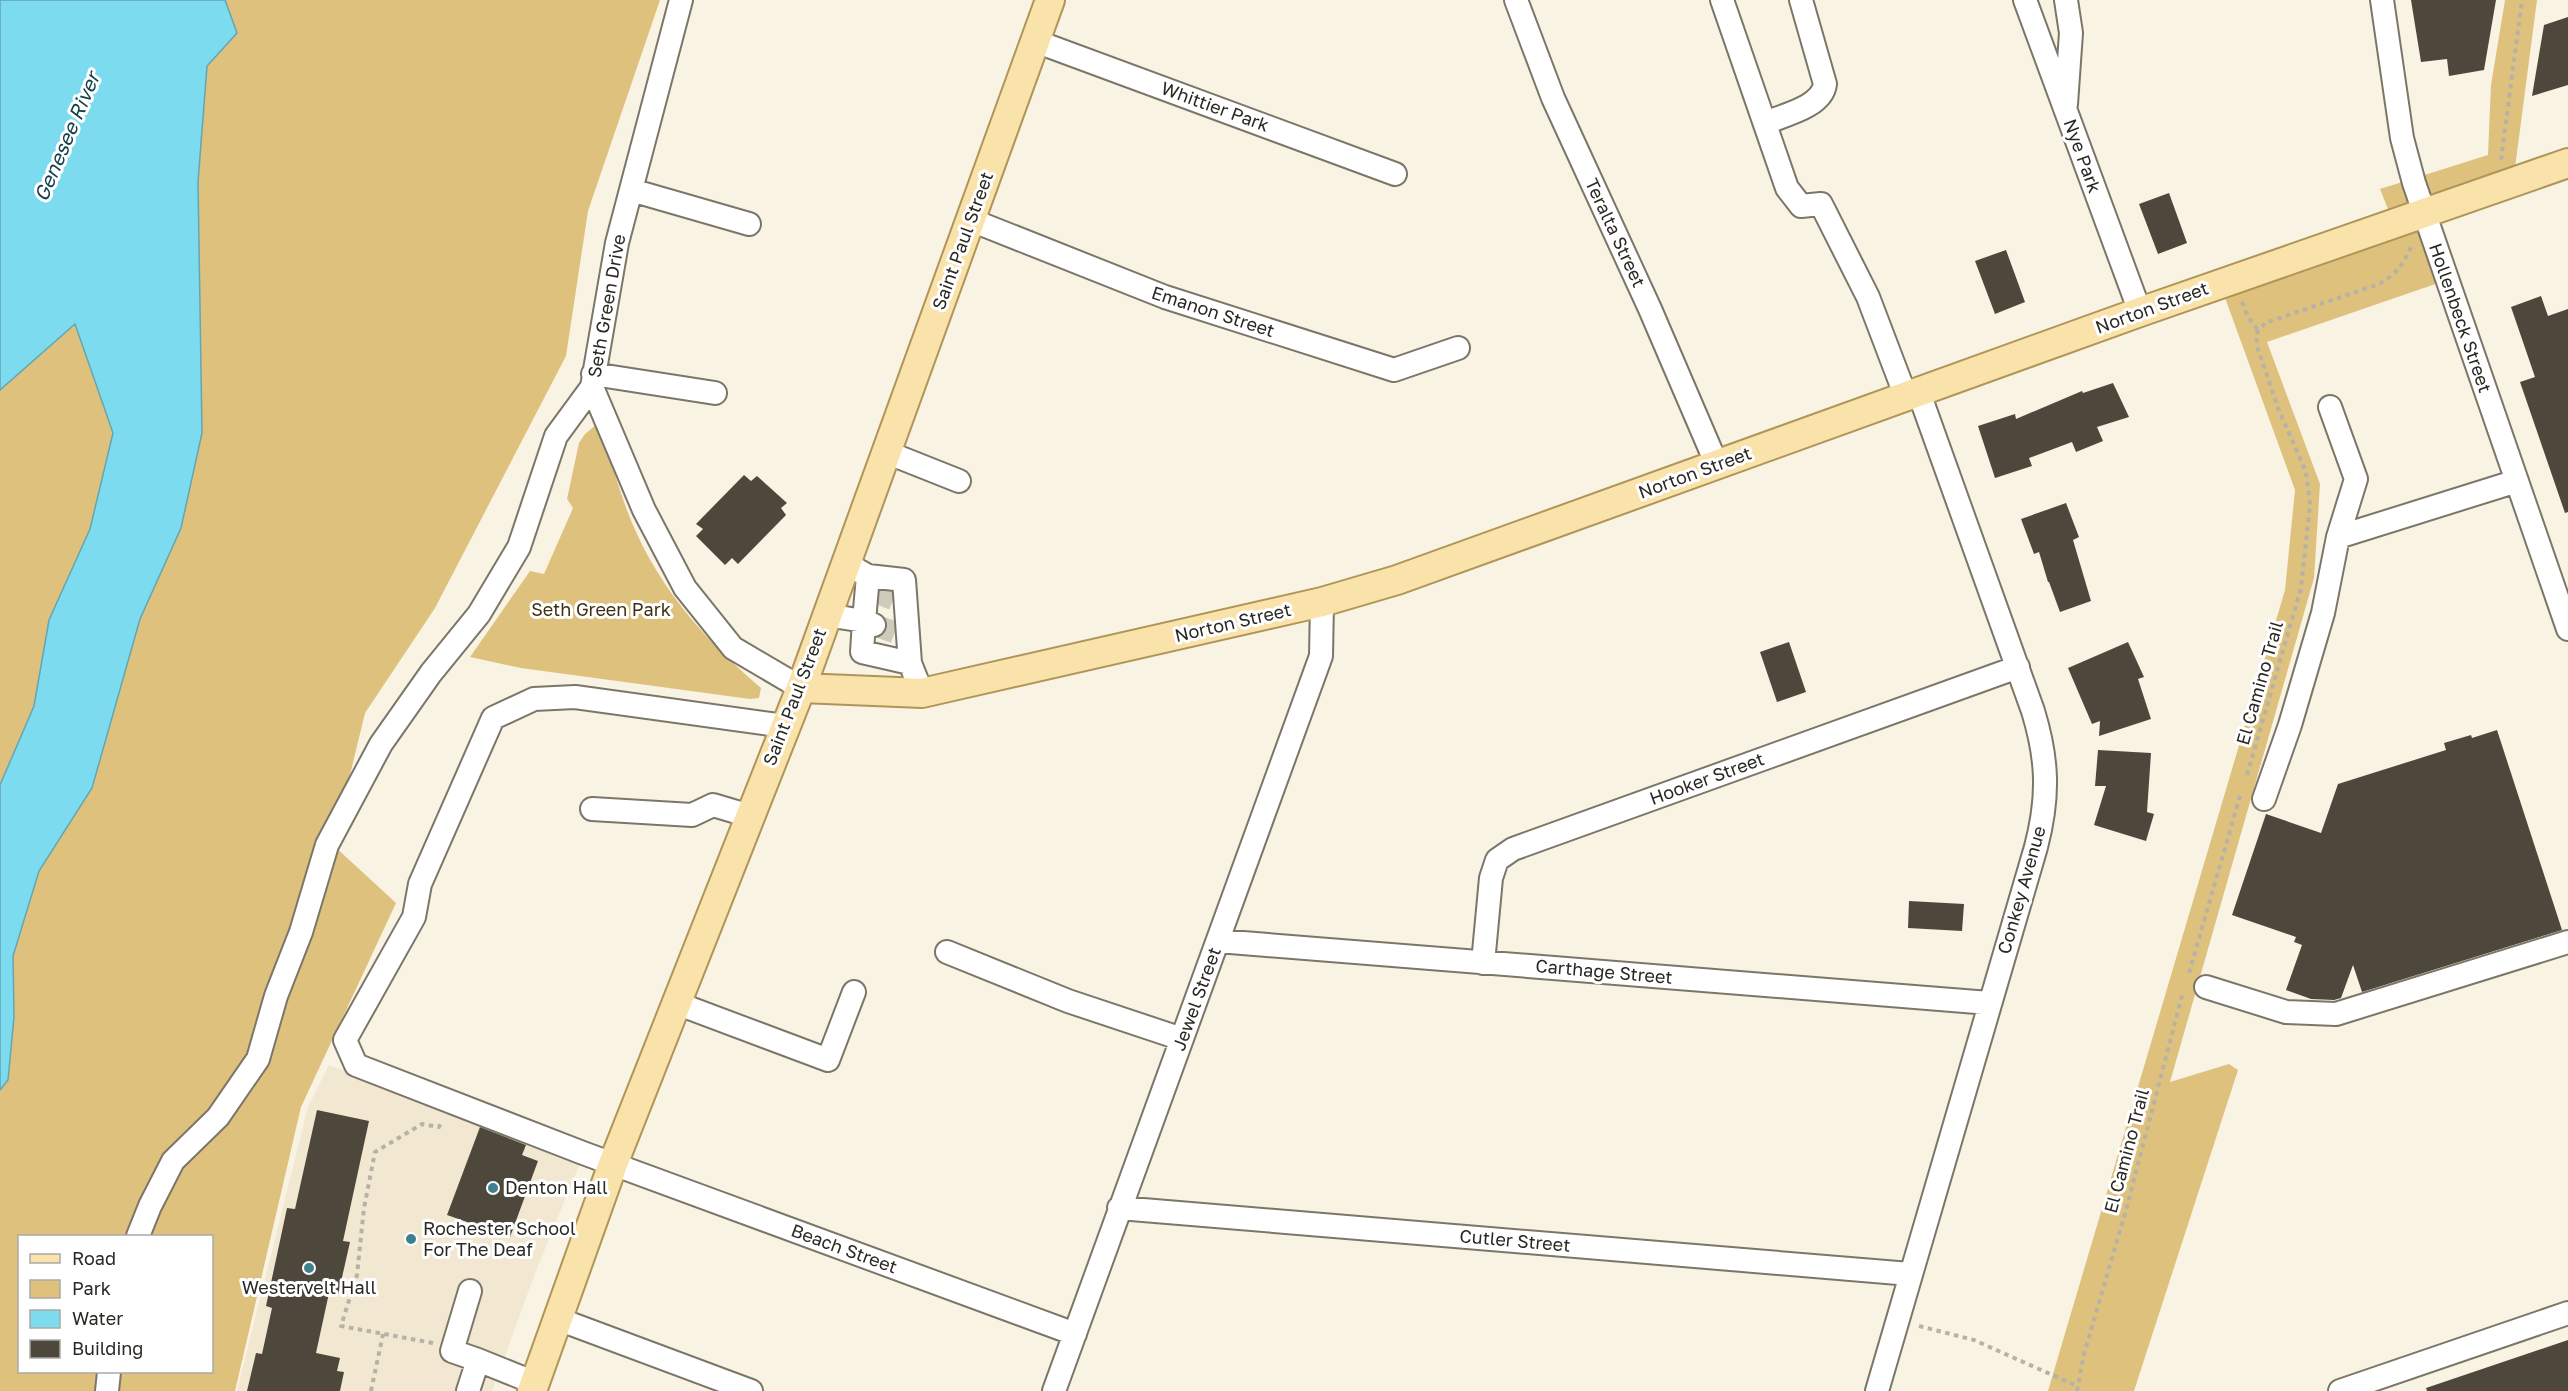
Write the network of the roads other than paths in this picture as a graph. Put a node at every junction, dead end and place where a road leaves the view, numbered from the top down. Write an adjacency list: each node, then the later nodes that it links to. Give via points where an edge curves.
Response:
1 (681, 0): 14 (street, Seth Green Drive)
2 (1050, 0): 9 (main road, Saint Paul Street)
3 (1516, 0): 25 (street, Teralta Street, via 1553,98)
4 (1722, 0): 11 (street)
5 (1801, 0): 11 (street, via 1826,84 1824,92 1813,102)
6 (2025, 0): 10 (street, Nye Park)
7 (2066, 0): 10 (street, via 2071,33)
8 (2382, 0): 15 (street, Hollenbeck Street)
9 (1035, 41): 13 (street, Whittier Park); 16 (main road, Saint Paul Street)
10 (2066, 111): 18 (street, Nye Park)
11 (1765, 123): 22 (street, Conkey Avenue, via 1787,188 1801,206 1821,204)
12 (2568, 163): 15 (main road, Norton Street)
13 (1395, 174)
14 (631, 190): 17 (street); 20 (street, Seth Green Drive, via 617,243)
15 (2413, 217): 18 (main road, Norton Street); 27 (street, Hollenbeck Street)
16 (971, 220): 19 (street, Emanon Street, via 1165,297 1394,370); 24 (main road, Saint Paul Street)
17 (749, 224)
18 (2140, 312): 22 (main road, Norton Street)
19 (1458, 348)
20 (593, 380): 21 (street); 36 (street, Seth Green Drive, via 644,510 685,588 733,648); 53 (street, via 556,436 519,547 479,615 431,673 381,744 327,845 258,1059 218,1117 173,1161)
21 (715, 393)
22 (1913, 395): 25 (main road, Norton Street); 35 (street, Conkey Avenue)
23 (2330, 407): 28 (street, via 2356,479)
24 (886, 452): 26 (street); 30 (main road, Saint Paul Street)
25 (1717, 465): 31 (main road, Norton Street)
26 (959, 481)
27 (2517, 481): 28 (street); 29 (street, Hollenbeck Street)
28 (2338, 537): 39 (street, via 2323,613)
29 (2561, 585): 33 (street, Hollenbeck Street)
30 (866, 597): 32 (main road, Saint Paul Street); 32 (street); 34 (street, via 862,652); 34 (street, via 904,580 903,619)
31 (1322, 602): 37 (main road, Norton Street); 42 (street, Jewel Street, via 1321,656)
32 (826, 615): 36 (main road, Saint Paul Street)
33 (2568, 629)
34 (910, 663): 37 (street)
35 (2018, 667): 45 (street, Hooker Street, via 1513,849 1497,860 1491,878); 49 (street, Conkey Avenue, via 2040,733 2046,801)
36 (801, 687): 37 (main road, Norton Street); 38 (main road, Saint Paul Street)
37 (922, 693)
38 (785, 726): 41 (main road, Saint Paul Street); 51 (street, Beach Street, via 575,697 534,699 493,718 420,884 414,917 345,1040 356,1065)
39 (2264, 799)
40 (592, 809): 41 (street, via 692,815 713,805)
41 (750, 816): 48 (main road, Saint Paul Street)
42 (1218, 941): 45 (street, Carthage Street); 50 (street, Jewel Street)
43 (2568, 942): 46 (street, via 2336,1014 2286,1012)
44 (947, 952): 50 (street, via 1068,1001)
45 (1484, 963): 49 (street, Carthage Street)
46 (2196, 983)
47 (854, 992): 48 (street, via 828,1060)
48 (676, 1003): 51 (main road, Saint Paul Street)
49 (1989, 1003): 54 (street, Conkey Avenue)
50 (1182, 1039): 52 (street, Jewel Street)
51 (613, 1164): 57 (main road, Saint Paul Street); 58 (street, Beach Street)
52 (1119, 1208): 54 (street, Cutler Street); 58 (street, Jewel Street)
53 (138, 1235)
54 (1910, 1274): 66 (street, Conkey Avenue)
55 (470, 1291): 59 (street, via 452,1351)
56 (2568, 1313): 67 (street)
57 (558, 1318): 61 (main road, Saint Paul Street); 64 (street)
58 (1075, 1334): 65 (street, Jewel Street)
59 (478, 1360): 61 (street); 63 (street)
60 (109, 1373): 62 (street)
61 (533, 1387)
62 (107, 1391)
63 (468, 1391)
64 (751, 1391)
65 (1054, 1391)
66 (1877, 1391)
67 (2340, 1391)

